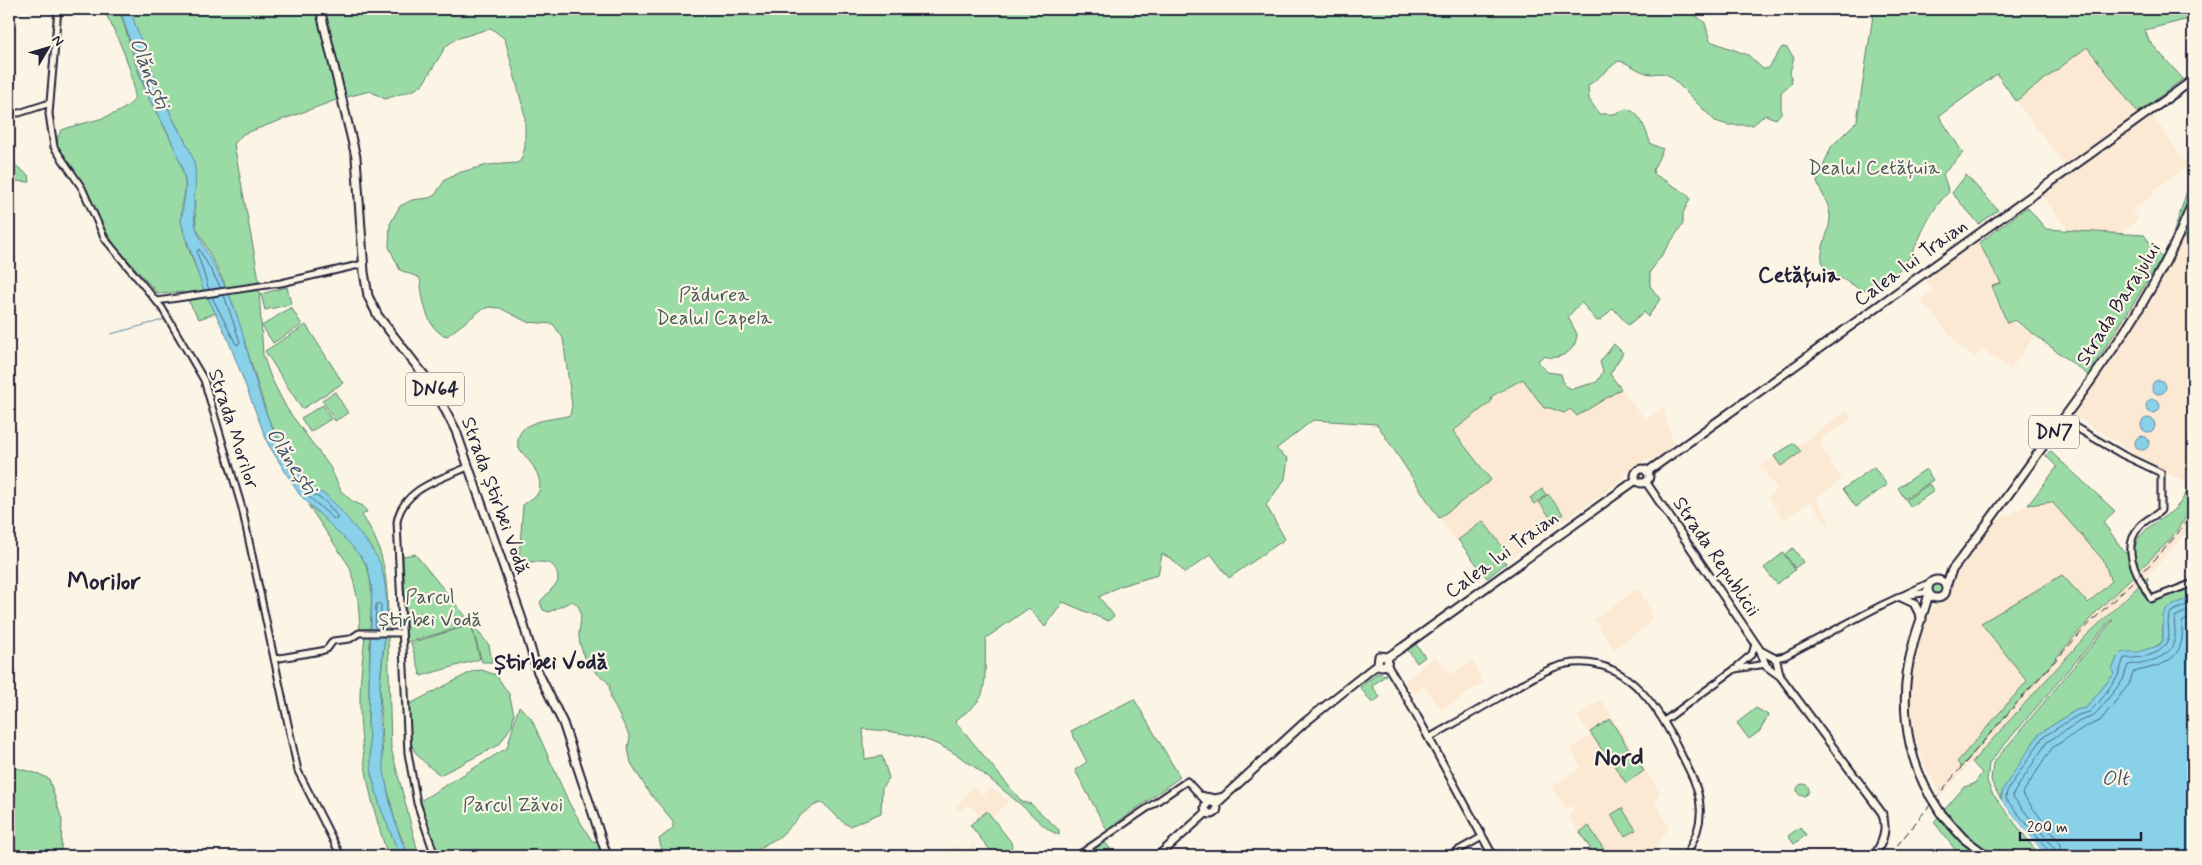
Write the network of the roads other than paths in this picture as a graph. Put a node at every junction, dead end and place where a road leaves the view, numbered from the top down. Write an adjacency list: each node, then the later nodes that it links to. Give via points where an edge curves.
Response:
1 (58, 9): 4 (street, Strada Morilor)
2 (320, 9): 7 (main road, Strada Știrbei Vodă / DN64, via 356,157)
3 (2193, 80): 11 (main road, Calea lui Traian)
4 (50, 103): 5 (street); 8 (street, Strada Morilor, via 50,126 56,152 82,188 106,239)
5 (9, 113)
6 (2193, 201): 9 (main road, Strada Barajului / DN7, via 2151,290)
7 (364, 264): 8 (street, via 282,283); 10 (main road, Strada Știrbei Vodă / DN64, via 366,289 374,311 438,394 456,431)
8 (157, 301): 25 (street, Strada Morilor, via 208,390 242,508)
9 (2063, 420): 14 (main road, Strada Barajului / DN7); 16 (street, via 2161,473 2161,510 2139,527 2130,544 2130,554 2151,599)
10 (468, 467): 22 (street, via 415,493 404,502 400,511 397,529); 40 (main road, Strada Știrbei Vodă / DN64, via 537,670 563,723)
11 (1647, 472): 12 (main road, Calea lui Traian, via 1639,470); 13 (main road)
12 (1636, 480): 13 (main road); 24 (main road, Calea lui Traian)
13 (1646, 482): 23 (main road, Strada Republicii)
14 (1952, 570): 15 (main road, Strada Barajului / DN7); 17 (main road, Strada Barajului / DN7)
15 (1935, 580): 17 (main road, via 1943,581); 18 (main road); 20 (street)
16 (2193, 583)
17 (1946, 586): 19 (main road, DN7, via 1946,594)
18 (1928, 593): 19 (main road, via 1935,599); 20 (street); 21 (main road)
19 (1940, 598): 21 (main road, DN7)
20 (1897, 599): 21 (main road, via 1914,603); 26 (street)
21 (1923, 616): 47 (main road, bridge, via 1908,666 1905,712 1911,752 1940,812 1963,838)
22 (398, 633): 25 (street, via 359,633 350,639 333,641 321,651); 39 (street, via 408,754 417,803)
23 (1756, 644): 26 (main road, Strada Republicii); 29 (street, via 1750,657)
24 (1388, 657): 27 (main road, Calea lui Traian, via 1379,656); 28 (main road)
25 (274, 659): 38 (street, Strada Morilor, via 298,771)
26 (1772, 663): 29 (street); 46 (main road, Strada Republicii, via 1884,817 1885,828)
27 (1378, 664): 28 (main road); 33 (main road, Calea lui Traian, via 1308,720)
28 (1387, 665): 31 (main road)
29 (1735, 669): 30 (street)
30 (1664, 721): 31 (street, via 1626,677 1602,666 1572,663 1534,677); 45 (street, via 1699,798 1698,832)
31 (1430, 738): 37 (main road)
32 (1200, 795): 33 (street); 34 (street); 41 (street, via 1187,780)
33 (1224, 796): 35 (main road, Calea lui Traian)
34 (1207, 804): 35 (main road); 36 (main road)
35 (1216, 804): 36 (main road, Calea lui Traian, via 1216,812)
36 (1207, 812): 42 (main road, Calea lui Traian)
37 (1482, 837): 43 (street); 44 (main road)
38 (341, 856)
39 (435, 856)
40 (608, 856)
41 (1078, 856)
42 (1158, 856)
43 (1448, 856)
44 (1493, 856)
45 (1686, 856)
46 (1874, 856)
47 (1987, 856)

